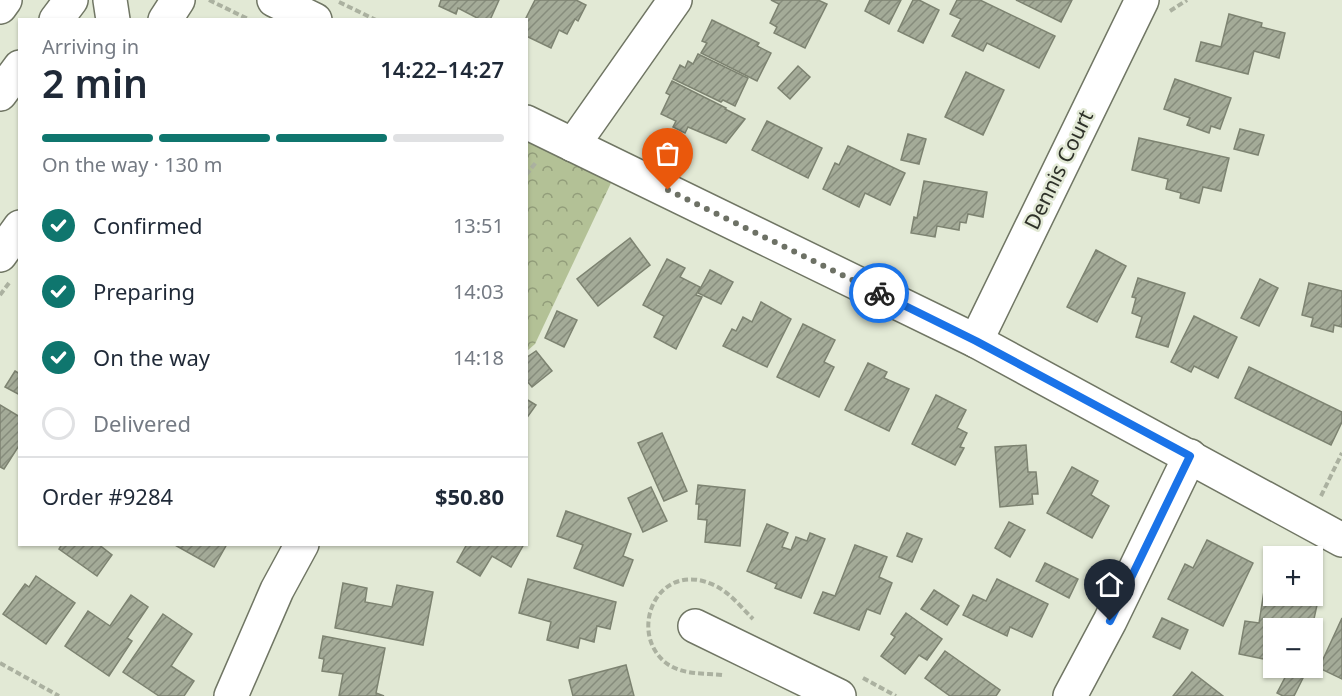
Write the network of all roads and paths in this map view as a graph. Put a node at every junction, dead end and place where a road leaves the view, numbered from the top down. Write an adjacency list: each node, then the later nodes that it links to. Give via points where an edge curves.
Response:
1 (5, 0): 10 (street)
2 (71, 0): 11 (street)
3 (110, 0): 12 (street)
4 (178, 0): 13 (street)
5 (209, 0): 14 (path)
6 (274, 0): 15 (street)
7 (335, 0): 16 (path)
8 (675, 0): 20 (street)
9 (1142, 0): 25 (street, Dennis Court)
10 (0, 7)
11 (58, 18)
12 (113, 18)
13 (166, 18)
14 (246, 18)
15 (311, 18)
16 (372, 18)
17 (18, 71): 18 (street)
18 (0, 94)
19 (528, 123): 20 (street)
20 (573, 145): 25 (street)
21 (539, 158): 22 (path)
22 (528, 172)
23 (18, 230): 24 (street)
24 (0, 255)
25 (976, 341): 27 (street)
26 (1342, 453): 28 (path)
27 (1190, 456): 28 (street); 35 (street)
28 (1334, 523)
29 (301, 546): 33 (street)
30 (695, 626): 34 (street)
31 (0, 663): 32 (path)
32 (59, 696)
33 (231, 696)
34 (839, 696)
35 (1070, 696)

